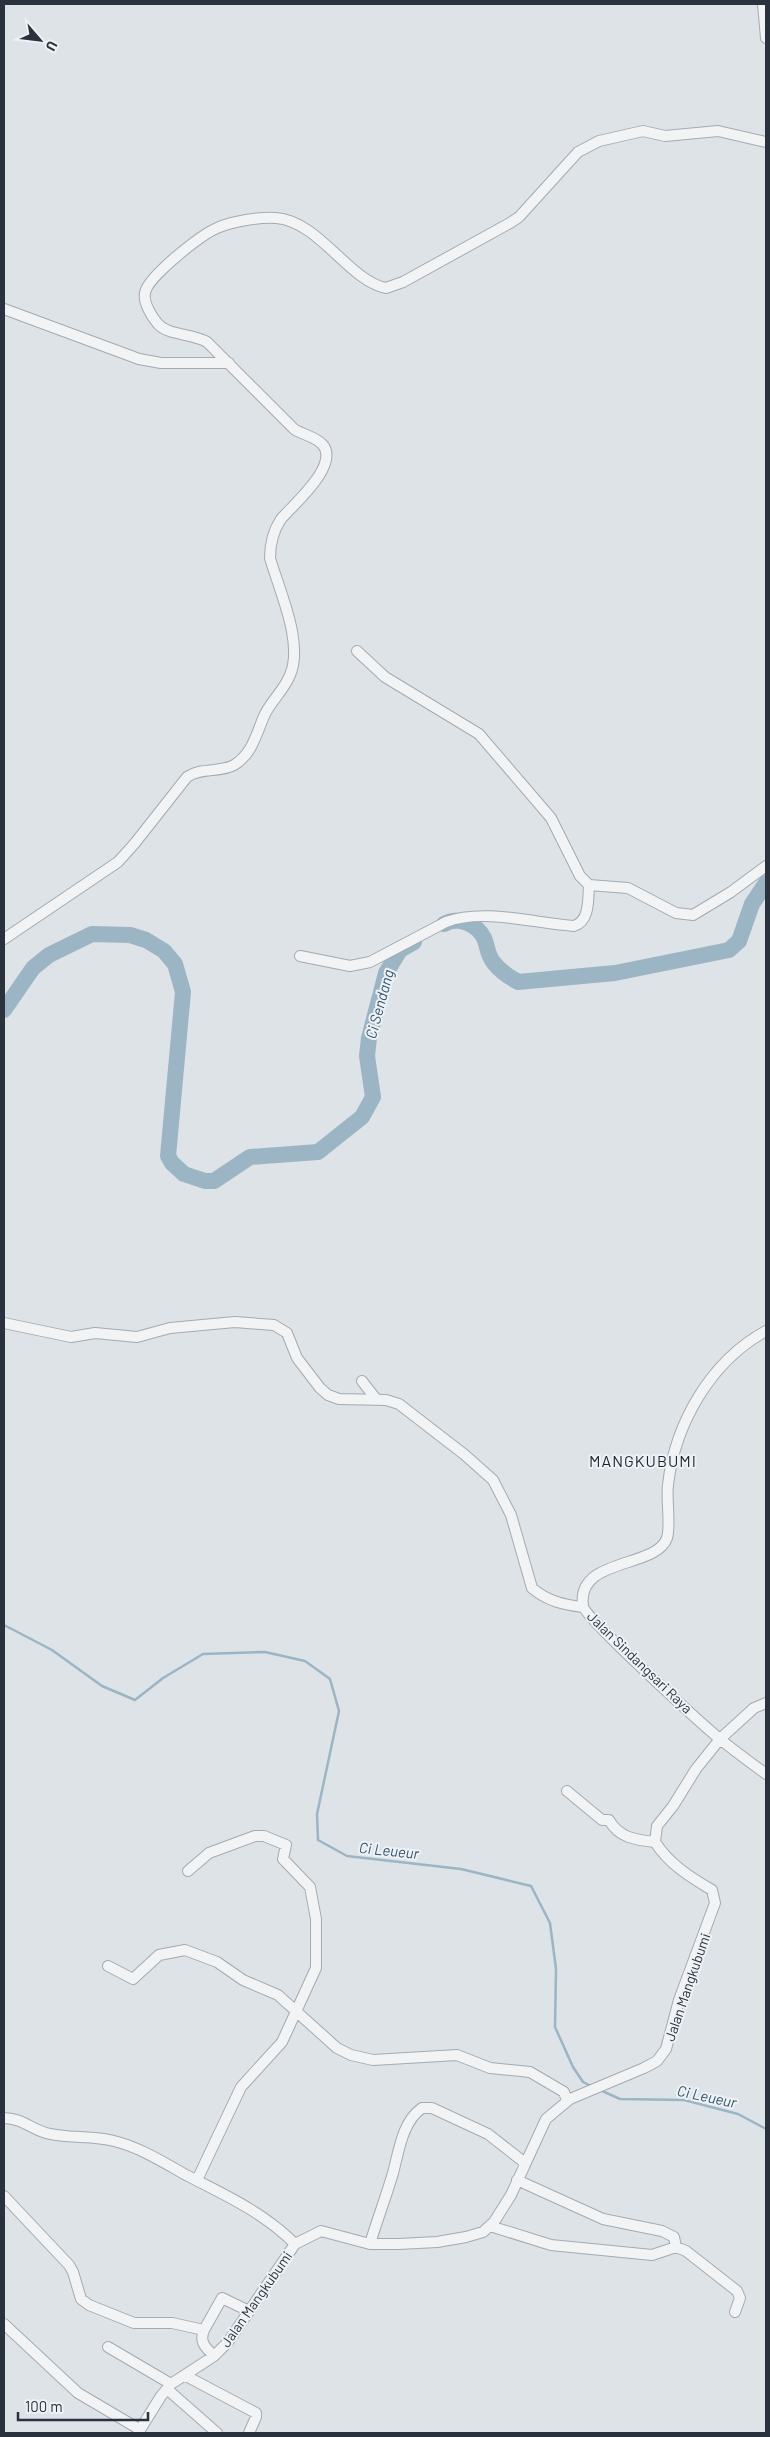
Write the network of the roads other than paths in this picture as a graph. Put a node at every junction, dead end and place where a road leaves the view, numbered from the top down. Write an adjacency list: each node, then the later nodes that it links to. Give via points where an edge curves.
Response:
1 (763, 4): 2 (street)
2 (766, 38)
3 (766, 142): 5 (street, via 723,131 665,136 643,131 592,143 571,159 510,223 403,282 386,288 370,281 306,229 289,220 267,218 217,228 195,242 153,279 145,293 145,302 162,327 200,338)
4 (4, 308): 5 (street, via 139,360)
5 (229, 363): 9 (street, via 294,429 321,443 327,455 325,468 319,477 276,527 270,547 270,558 294,639 290,677 269,706 252,746 238,762 187,777 118,862)
6 (357, 651): 8 (street, via 385,677 479,734 557,826 580,876)
7 (766, 866): 8 (street, via 693,915 676,912 628,888)
8 (590, 885): 10 (street, via 583,920 574,926 459,917 359,965)
9 (4, 939)
10 (300, 956)
11 (4, 1323): 14 (street, via 71,1337 95,1333 137,1337 170,1328 235,1322 274,1325 286,1333 297,1358 320,1388 339,1398)
12 (766, 1331): 15 (street, Jalan Sindangsari Raya, via 736,1351 704,1386 694,1404 672,1460 668,1487 669,1532 662,1548 598,1575 587,1585)
13 (362, 1381): 14 (street)
14 (376, 1399): 15 (street, via 399,1404 411,1412 493,1480 511,1515 532,1588 557,1602)
15 (583, 1607): 17 (street, Jalan Sindangsari Raya, via 624,1651)
16 (766, 1703): 17 (street, via 754,1708)
17 (720, 1739): 18 (street, Jalan Sindangsari Raya); 20 (street, via 657,1826)
18 (766, 1774)
19 (567, 1791): 20 (street, via 602,1820 609,1820 623,1835)
20 (655, 1842): 24 (street, Jalan Mangkubumi, via 681,1871 712,1890 714,1903 679,2000 666,2049 644,2068)
21 (188, 1871): 23 (street, via 209,1853 255,1836 264,1836 286,1845 283,1859 310,1887 316,1919 316,1968)
22 (108, 1966): 23 (street, via 133,1979 159,1955 185,1950 218,1963 243,1980 278,1995)
23 (297, 2010): 24 (street, via 337,2048 351,2056 373,2060 457,2055 490,2068 532,2073 564,2092); 27 (street, via 282,2042 241,2087)
24 (568, 2100): 26 (street, Jalan Mangkubumi, via 546,2119)
25 (4, 2118): 27 (street, via 26,2122 46,2133 116,2141)
26 (524, 2163): 28 (street, Jalan Mangkubumi); 32 (street, via 488,2134 432,2108 422,2108 410,2119 396,2154)
27 (198, 2180): 31 (street, via 256,2211)
28 (517, 2180): 30 (street, Jalan Mangkubumi); 33 (street, via 603,2219 662,2231 674,2237)
29 (4, 2196): 37 (street, via 69,2265 81,2299 86,2304 140,2324 172,2324)
30 (490, 2226): 32 (street, Jalan Mangkubumi, via 483,2232 437,2242); 33 (street, via 551,2245 652,2255)
31 (294, 2244): 32 (street, Jalan Mangkubumi, via 321,2230); 35 (street, Jalan Mangkubumi)
32 (370, 2244)
33 (676, 2247): 34 (street, via 686,2251 737,2292)
34 (738, 2304)
35 (249, 2311): 37 (street, via 222,2298); 39 (street, Jalan Mangkubumi)
36 (4, 2324): 42 (street, via 78,2393)
37 (204, 2330): 39 (street, via 202,2343)
38 (108, 2348): 41 (street)
39 (214, 2356): 40 (street, Jalan Mangkubumi)
40 (186, 2376): 41 (street, Jalan Mangkubumi); 44 (street, via 256,2413)
41 (169, 2386): 42 (street, Jalan Mangkubumi); 43 (street)
42 (138, 2431)
43 (217, 2433)
44 (249, 2433)

